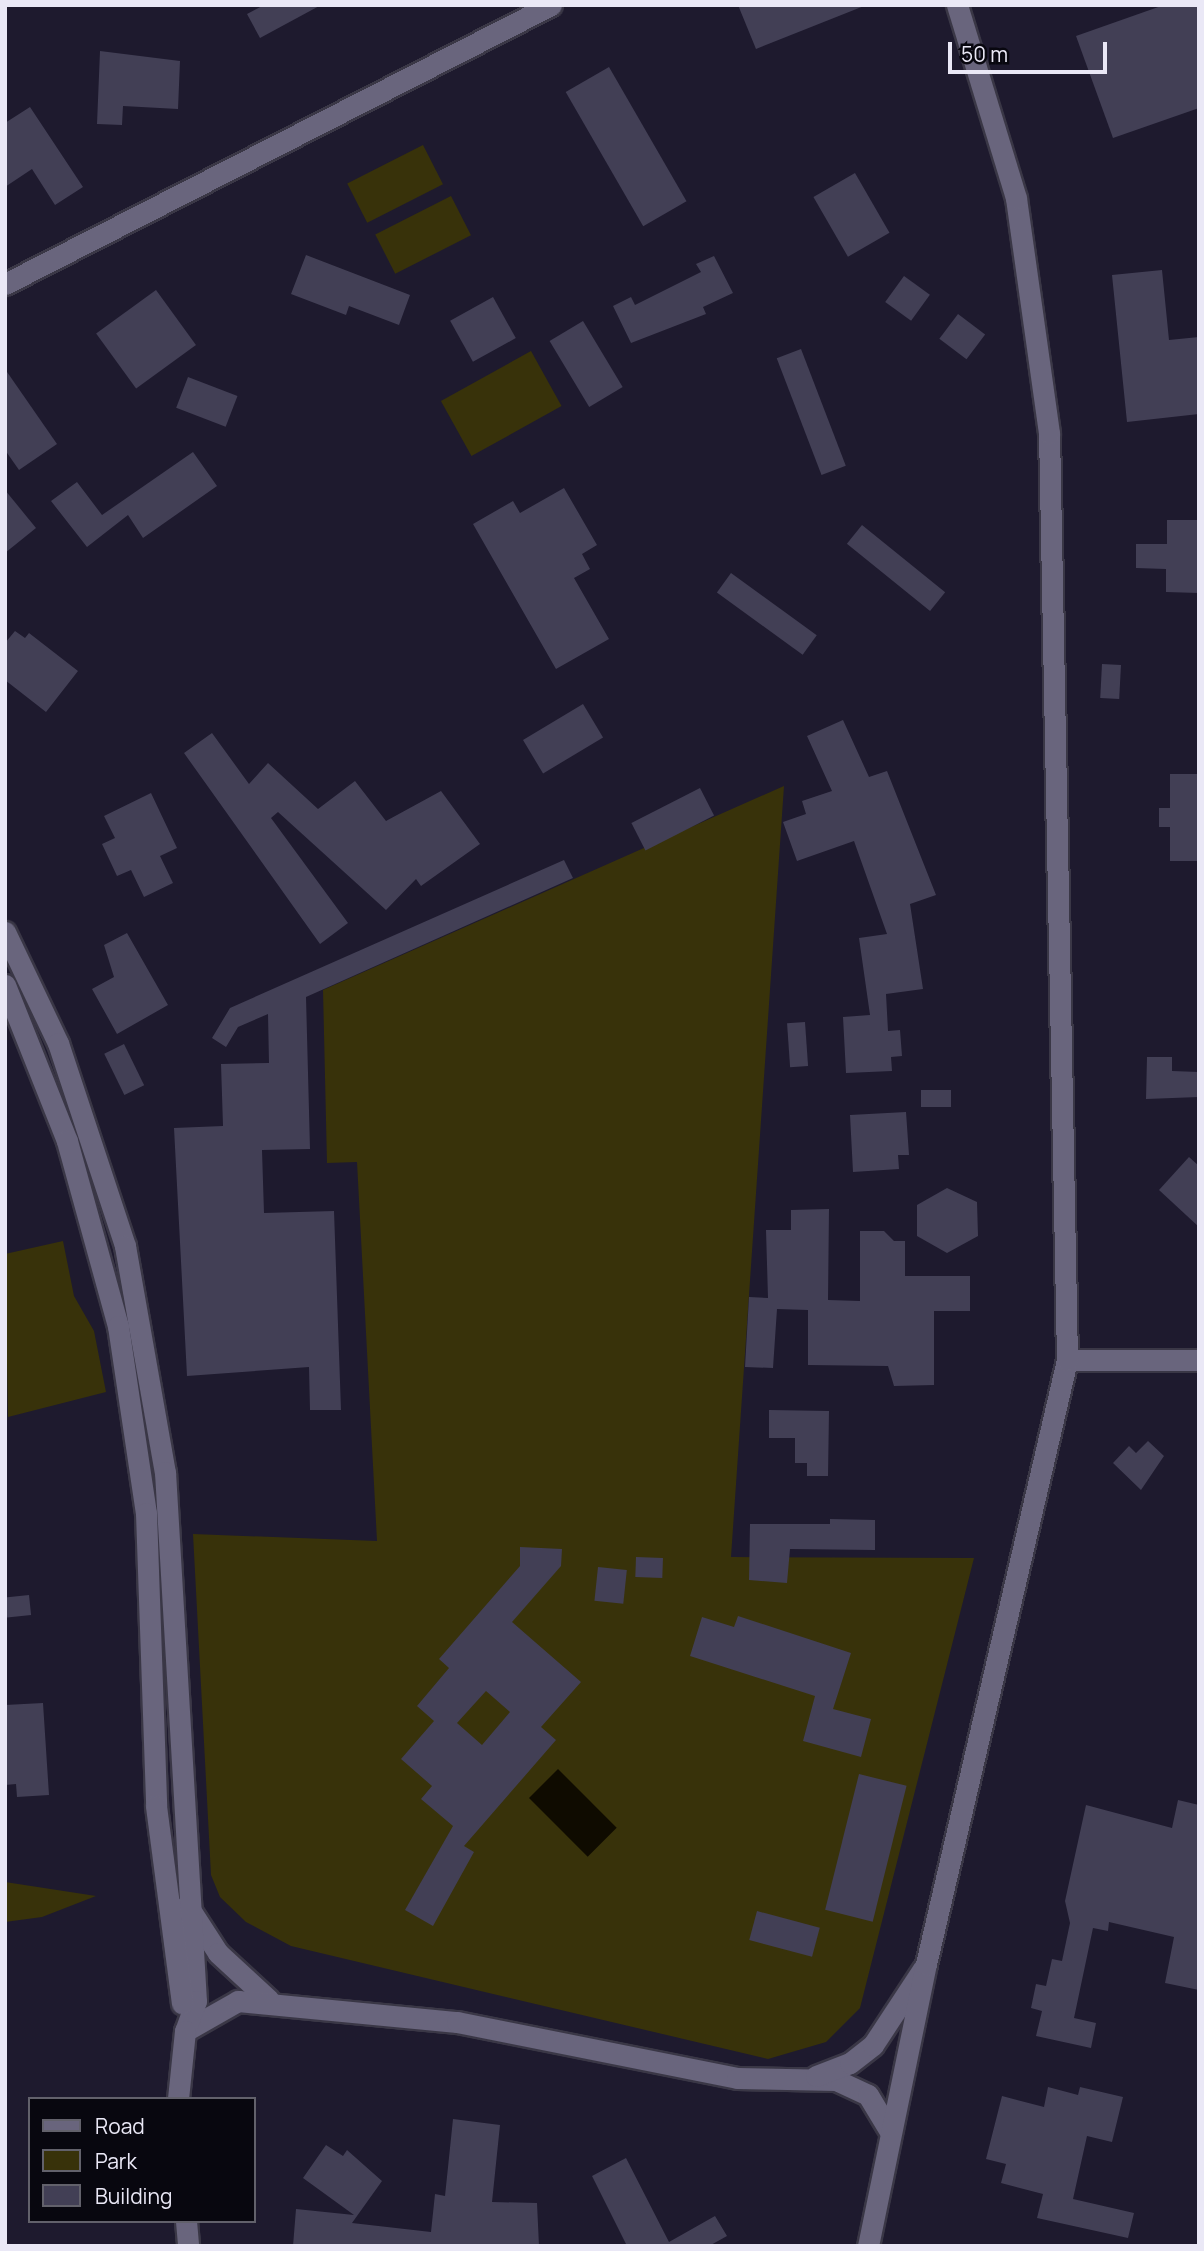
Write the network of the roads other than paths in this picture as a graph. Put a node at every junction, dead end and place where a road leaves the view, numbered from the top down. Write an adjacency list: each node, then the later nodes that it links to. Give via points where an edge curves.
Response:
1 (551, 5): 3 (street)
2 (957, 5): 6 (street, via 1016,198 1049,433)
3 (5, 284)
4 (5, 932): 8 (street, via 81,1108 139,1302 165,1472)
5 (5, 985): 11 (street, via 67,1140 118,1326 146,1513 156,1806)
6 (1067, 1360): 7 (street); 9 (street)
7 (1199, 1360)
8 (187, 1905): 10 (street, via 218,1952); 11 (street, via 196,2001)
9 (926, 1964): 12 (street, via 873,2045 850,2063); 14 (street)
10 (269, 2000): 11 (street, via 238,2001); 12 (street, via 457,2022 737,2078)
11 (185, 2031): 13 (street)
12 (808, 2079): 14 (street, via 854,2085 868,2095)
13 (178, 2097)
14 (889, 2130): 17 (street)
15 (186, 2223): 16 (street)
16 (188, 2246)
17 (868, 2246)

